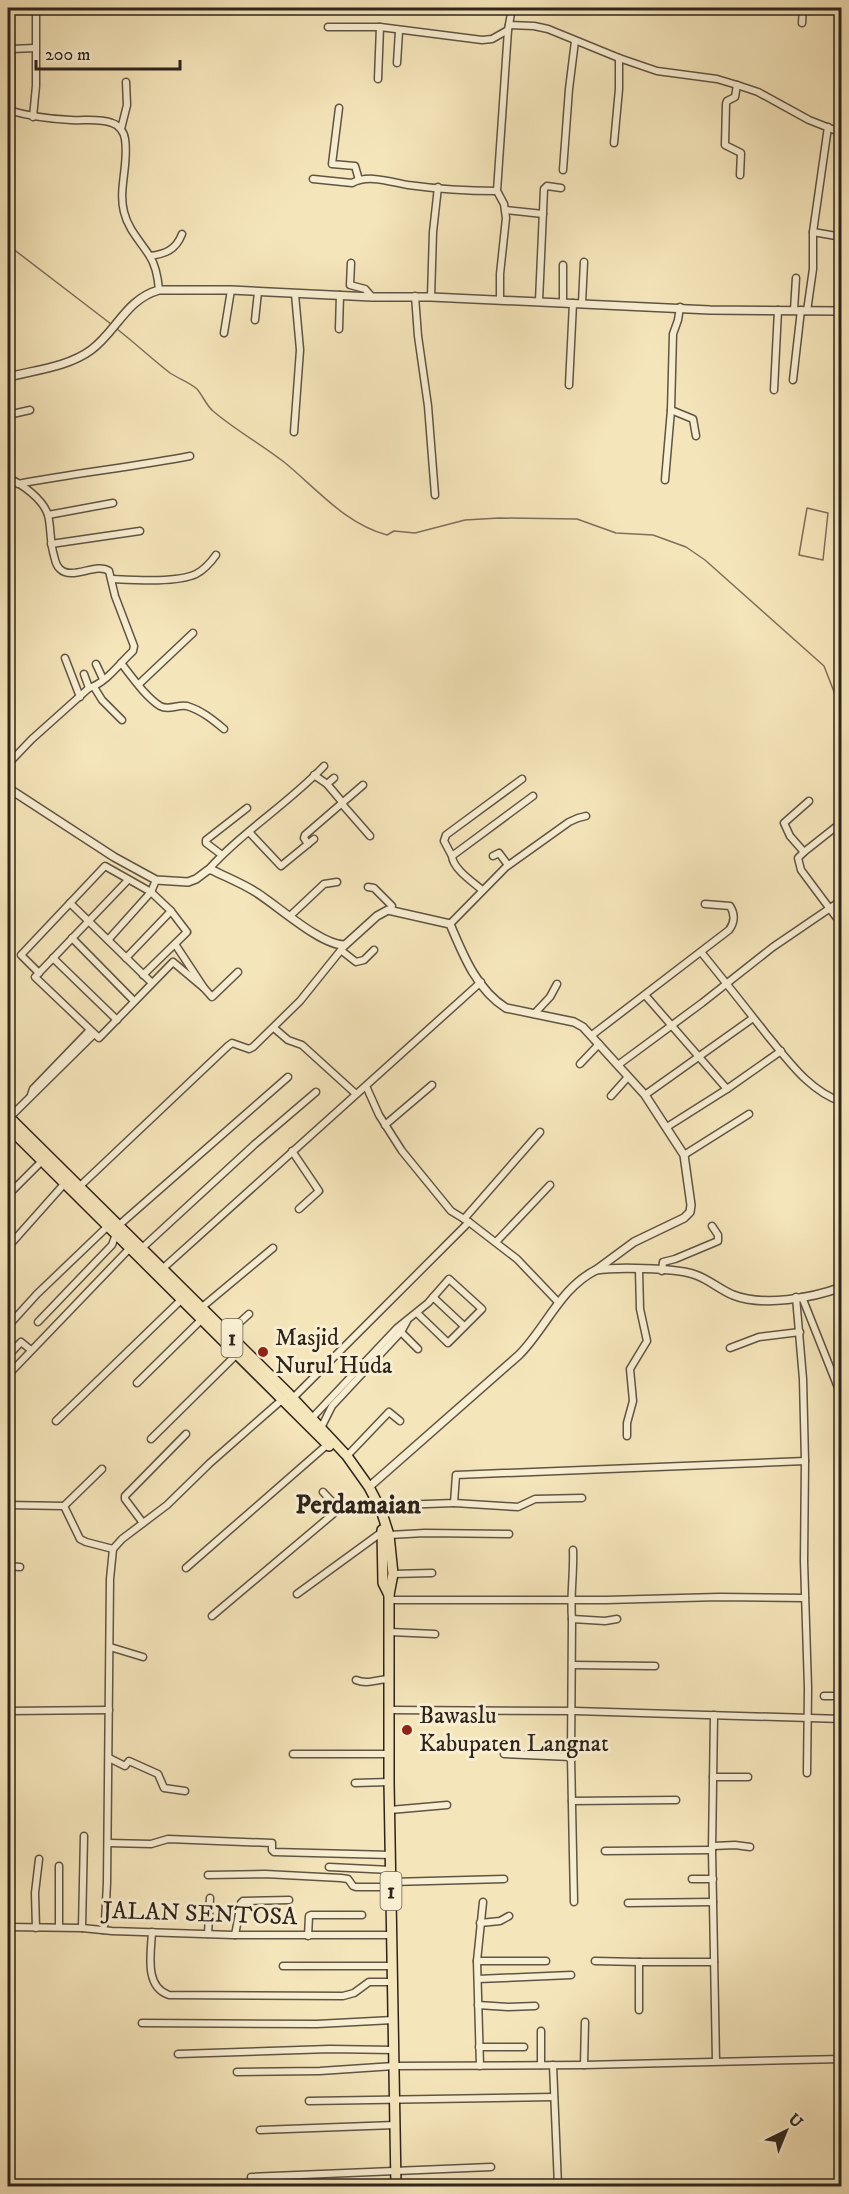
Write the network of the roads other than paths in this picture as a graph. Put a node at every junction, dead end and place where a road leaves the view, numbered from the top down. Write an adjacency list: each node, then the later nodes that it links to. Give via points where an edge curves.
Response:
1 (512, 8): 7 (street)
2 (803, 8): 4 (street)
3 (36, 9): 11 (street)
4 (802, 23)
5 (328, 27): 6 (street)
6 (380, 27): 8 (street); 15 (street)
7 (509, 28): 8 (street, via 492,39 482,40); 10 (street, via 534,26); 31 (street)
8 (399, 31): 14 (street)
9 (8, 32): 12 (street)
10 (575, 40): 13 (street); 25 (street)
11 (35, 48): 12 (street); 20 (street)
12 (11, 50): 19 (street)
13 (619, 58): 17 (street, via 657,71); 24 (street)
14 (397, 63)
15 (378, 79)
16 (126, 82): 22 (street, via 127,105)
17 (737, 85): 21 (street); 26 (street, via 735,97 726,104 724,145 741,153)
18 (339, 108): 28 (street, via 332,164 355,166)
19 (9, 111): 20 (street)
20 (33, 117): 22 (street, via 106,121)
21 (828, 127): 23 (street); 34 (street)
22 (121, 129): 37 (street, via 126,150 124,213)
23 (842, 133)
24 (615, 143)
25 (562, 170)
26 (740, 175)
27 (313, 179): 28 (street, via 352,183)
28 (359, 180): 29 (street)
29 (438, 187): 31 (street); 49 (street)
30 (561, 188): 33 (street, via 546,187)
31 (497, 191): 32 (street)
32 (506, 210): 33 (street); 50 (street)
33 (543, 214): 51 (street)
34 (813, 232): 36 (street); 57 (street, via 813,269)
35 (182, 234): 37 (street, via 169,251)
36 (842, 237)
37 (150, 256): 42 (street)
38 (584, 262): 54 (street)
39 (351, 263): 48 (street, via 350,285 365,289)
40 (563, 265): 52 (street)
41 (796, 278): 57 (street)
42 (159, 290): 43 (street); 62 (street, via 138,301 93,349 74,360)
43 (231, 290): 44 (street); 61 (street)
44 (258, 292): 45 (street); 59 (street)
45 (295, 294): 46 (street); 69 (street, via 300,350)
46 (340, 295): 48 (street); 60 (street)
47 (415, 296): 48 (street); 49 (street); 75 (street)
48 (372, 297)
49 (430, 297): 50 (street)
50 (500, 300): 51 (street)
51 (539, 301): 52 (street)
52 (563, 302): 53 (street)
53 (573, 303): 54 (street); 64 (street)
54 (582, 303): 55 (street)
55 (680, 307): 56 (street); 67 (street, via 673,334)
56 (778, 310): 57 (street); 65 (street)
57 (801, 310): 58 (street); 63 (street)
58 (842, 311)
59 (255, 320)
60 (339, 329)
61 (224, 333)
62 (8, 377)
63 (793, 380)
64 (569, 385)
65 (774, 390)
66 (30, 410): 68 (street)
67 (671, 410): 70 (street, via 693,419); 73 (street)
68 (8, 415)
69 (294, 432)
70 (696, 436)
71 (190, 456): 74 (street)
72 (8, 478): 74 (street)
73 (665, 480)
74 (18, 484): 77 (street)
75 (435, 495)
76 (113, 503): 77 (street)
77 (48, 515): 79 (street)
78 (140, 531): 79 (street)
79 (51, 544): 81 (street, via 61,570 104,568)
80 (216, 555): 81 (street, via 191,576)
81 (112, 579): 84 (street, via 134,646)
82 (193, 633): 88 (street)
83 (65, 658): 90 (street)
84 (121, 663): 87 (street); 88 (street)
85 (96, 664): 87 (street)
86 (84, 674): 89 (street)
87 (103, 679): 89 (street)
88 (139, 684): 92 (street, via 161,707 188,706)
89 (92, 688): 90 (street); 91 (street)
90 (80, 697): 93 (street)
91 (122, 720)
92 (224, 729)
93 (8, 764)
94 (324, 766): 95 (street)
95 (314, 775): 98 (street); 107 (street)
96 (334, 778): 98 (street)
97 (522, 779): 113 (street, via 446,835 444,841)
98 (327, 784): 103 (street)
99 (363, 785): 103 (street)
100 (8, 788): 118 (street)
101 (533, 796): 113 (street)
102 (809, 801): 111 (street, via 784,823)
103 (343, 803): 108 (street); 110 (street, via 305,835)
104 (247, 808): 112 (street, via 206,840)
105 (586, 816): 115 (street, via 569,822)
106 (842, 822): 111 (street)
107 (249, 832): 110 (street, via 281,866); 112 (street)
108 (370, 836)
109 (314, 839): 110 (street)
110 (308, 844)
111 (804, 852): 126 (street, via 798,858 801,870)
112 (222, 855): 116 (street)
113 (452, 856): 121 (street, via 457,867)
114 (493, 856): 115 (street, via 499,853)
115 (508, 865): 121 (street)
116 (208, 870): 118 (street, via 188,882); 129 (street, via 251,889)
117 (128, 880): 122 (street); 124 (street, via 105,866); 130 (street)
118 (156, 880): 122 (street)
119 (337, 882): 129 (street, via 324,884)
120 (368, 887): 127 (street, via 374,888)
121 (482, 890): 131 (street)
122 (151, 892): 128 (street); 134 (street)
123 (842, 900): 126 (street)
124 (70, 903): 130 (street); 142 (street, via 21,955)
125 (705, 904): 138 (street, via 730,906 733,924)
126 (830, 908): 132 (street); 147 (street)
127 (391, 909): 131 (street); 136 (street, via 377,916)
128 (171, 911): 135 (street, via 187,932); 140 (street)
129 (290, 916): 136 (street)
130 (88, 920): 133 (street); 134 (street)
131 (450, 924): 144 (street, via 464,958)
132 (842, 925)
133 (72, 938): 139 (street); 150 (street)
134 (108, 940): 140 (street)
135 (175, 945): 143 (street); 148 (street)
136 (343, 948): 137 (street, via 356,962); 155 (street)
137 (374, 950)
138 (701, 952): 147 (street); 149 (street)
139 (53, 958): 142 (street); 153 (street)
140 (126, 958): 143 (street)
141 (238, 972): 148 (street, via 212,997)
142 (39, 973): 156 (street, via 35,977)
143 (144, 975): 145 (street)
144 (481, 982): 151 (street, via 506,1008); 166 (street)
145 (152, 983): 148 (street, via 173,962); 150 (street)
146 (557, 984): 151 (street)
147 (727, 984): 152 (street); 154 (street)
148 (204, 988)
149 (645, 995): 154 (street); 157 (street)
150 (134, 1001): 153 (street)
151 (534, 1014): 157 (street, via 578,1023)
152 (753, 1018): 159 (street); 160 (street)
153 (117, 1020): 156 (street, via 99,1038)
154 (672, 1025): 160 (street); 162 (street)
155 (274, 1028): 169 (street, via 302,1045); 183 (street, via 249,1049 236,1044 228,1046)
156 (91, 1033): 174 (street, via 33,1089)
157 (592, 1035): 158 (street)
158 (599, 1044): 161 (street); 162 (street)
159 (780, 1051): 167 (street); 172 (street, via 815,1087)
160 (699, 1057): 167 (street); 170 (street)
161 (580, 1064)
162 (618, 1065): 164 (street)
163 (288, 1077): 189 (street)
164 (628, 1077): 170 (street); 171 (street)
165 (432, 1085): 175 (street)
166 (366, 1086): 169 (street); 175 (street)
167 (727, 1089): 176 (street)
168 (316, 1092): 194 (street)
169 (356, 1094): 178 (street)
170 (645, 1095): 176 (street)
171 (611, 1096)
172 (842, 1102)
173 (749, 1114): 179 (street)
174 (8, 1120): 180 (highway, 1); 183 (highway, 1)
175 (385, 1125): 186 (street, via 451,1211)
176 (667, 1127): 179 (street)
177 (540, 1132): 186 (street)
178 (292, 1151): 185 (street, via 319,1191); 197 (street)
179 (684, 1155): 195 (street, via 691,1205 687,1216 634,1242)
180 (42, 1161): 181 (highway, 1); 184 (street)
181 (64, 1183): 188 (highway, 1); 191 (street)
182 (550, 1185): 190 (street)
183 (79, 1187): 189 (highway, 1)
184 (8, 1195)
185 (299, 1209)
186 (466, 1220): 190 (street); 224 (street)
187 (712, 1226): 198 (street, via 718,1241 663,1262)
188 (107, 1227): 189 (highway, 1); 211 (street)
189 (117, 1230): 192 (highway, 1); 194 (highway, 1); 210 (street, via 112,1245)
190 (496, 1242): 204 (street)
191 (8, 1247)
192 (130, 1248): 197 (highway, 1); 218 (street)
193 (273, 1248): 205 (street)
194 (141, 1249): 197 (highway, 1)
195 (596, 1270): 196 (street); 204 (street)
196 (639, 1270): 198 (street); 230 (street, via 640,1309 647,1341 630,1369 633,1401)
197 (159, 1271): 202 (highway, 1); 205 (highway, 1)
198 (662, 1271): 201 (street, via 692,1273 746,1299)
199 (839, 1288): 201 (street); 203 (street)
200 (433, 1297): 206 (street); 212 (street); 212 (street, via 449,1279 482,1309)
201 (799, 1297): 214 (street); 223 (street)
202 (182, 1299): 208 (highway, 1); 226 (street)
203 (842, 1300)
204 (558, 1302): 236 (street, via 519,1355)
205 (201, 1308): 215 (highway, 1)
206 (417, 1313): 209 (street); 212 (street, via 448,1343)
207 (249, 1314): 215 (street)
208 (202, 1319): 219 (highway, 1); 222 (street)
209 (407, 1321): 213 (street); 225 (street)
210 (39, 1322)
211 (8, 1326)
212 (464, 1326)
213 (402, 1332): 217 (street); 228 (street, via 332,1406)
214 (800, 1332): 216 (street, via 759,1337); 234 (street)
215 (227, 1334): 224 (highway, 1)
216 (730, 1348)
217 (418, 1349)
218 (31, 1350): 220 (street, via 21,1342); 221 (street)
219 (237, 1354): 224 (highway, 1); 231 (street)
220 (8, 1356)
221 (8, 1375)
222 (136, 1383)
223 (842, 1391)
224 (288, 1397): 225 (highway, 1); 232 (highway, 1); 243 (street)
225 (312, 1418): 228 (highway, 1)
226 (56, 1420)
227 (400, 1421): 233 (street, via 389,1412)
228 (321, 1428): 233 (highway, 1)
229 (186, 1434): 243 (street, via 125,1496)
230 (627, 1436)
231 (151, 1438)
232 (328, 1444): 244 (highway, 1, via 367,1490); 250 (street)
233 (347, 1456): 236 (highway, 1)
234 (805, 1461): 239 (street, via 456,1475); 255 (street)
235 (102, 1469): 241 (street)
236 (369, 1487): 242 (highway, 1)
237 (323, 1492): 257 (street, via 339,1509)
238 (582, 1498): 239 (street, via 535,1499 518,1507)
239 (454, 1503): 242 (street, via 399,1505)
240 (8, 1505): 241 (street)
241 (64, 1506): 246 (street, via 81,1539)
242 (381, 1510): 244 (highway, 1)
243 (142, 1523): 246 (street)
244 (386, 1533): 245 (street); 252 (highway, 1); 253 (street); 254 (highway, 1, via 383,1583)
245 (509, 1534)
246 (113, 1549): 262 (street)
247 (573, 1550): 256 (street)
248 (8, 1566): 249 (street)
249 (20, 1567)
250 (186, 1568)
251 (432, 1573): 252 (street)
252 (393, 1574): 254 (highway, 1)
253 (297, 1594)
254 (389, 1597): 256 (street); 260 (highway, 1)
255 (805, 1598): 256 (street); 275 (street)
256 (570, 1600): 258 (street)
257 (212, 1616)
258 (572, 1619): 259 (street); 264 (street)
259 (617, 1619)
260 (390, 1632): 261 (street); 266 (highway, 1)
261 (435, 1634)
262 (110, 1647): 263 (street); 270 (street)
263 (143, 1657)
264 (573, 1665): 265 (street); 273 (street)
265 (655, 1666)
266 (390, 1679): 267 (street, via 369,1683); 271 (highway, 1)
267 (356, 1680)
268 (824, 1696): 269 (street)
269 (842, 1696)
270 (109, 1710): 272 (street); 281 (street)
271 (390, 1710): 273 (street); 278 (highway, 1)
272 (8, 1711)
273 (573, 1711): 274 (street); 280 (street)
274 (714, 1715): 275 (street); 283 (street)
275 (807, 1717): 276 (street); 282 (street)
276 (842, 1719)
277 (293, 1754): 278 (street)
278 (389, 1754): 285 (highway, 1)
279 (504, 1754): 280 (street)
280 (571, 1756): 289 (street)
281 (109, 1758): 287 (street, via 125,1766 129,1761 158,1774 164,1788); 293 (street)
282 (807, 1773)
283 (712, 1777): 284 (street); 295 (street)
284 (748, 1777)
285 (389, 1782): 286 (street); 291 (highway, 1)
286 (355, 1783)
287 (186, 1791)
288 (676, 1800): 289 (street)
289 (572, 1801): 310 (street)
290 (447, 1805): 291 (street)
291 (390, 1810): 297 (highway, 1)
292 (84, 1836): 319 (street)
293 (108, 1844): 297 (street, via 151,1844 168,1839 235,1841 272,1843 274,1852); 320 (street)
294 (750, 1847): 295 (street)
295 (712, 1848): 296 (street); 305 (street)
296 (605, 1851)
297 (391, 1856): 301 (highway, 1)
298 (39, 1859): 318 (street)
299 (60, 1866): 317 (street)
300 (329, 1867): 301 (street)
301 (391, 1870): 306 (highway, 1)
302 (208, 1875): 306 (street, via 341,1878 356,1887)
303 (504, 1879): 306 (street)
304 (692, 1879): 305 (street)
305 (713, 1879): 311 (street)
306 (391, 1884): 324 (highway, 1)
307 (210, 1898): 322 (street)
308 (289, 1900): 323 (street, via 243,1901)
309 (483, 1902): 315 (street)
310 (574, 1902)
311 (713, 1902): 312 (street); 330 (street)
312 (628, 1903)
313 (362, 1915): 325 (street, via 311,1915)
314 (509, 1916): 315 (street)
315 (480, 1923): 326 (street)
316 (8, 1927): 318 (street, JALAN SENTOSA)
317 (59, 1927): 318 (street, JALAN SENTOSA); 319 (street, JALAN SENTOSA)
318 (36, 1928)
319 (82, 1928): 320 (street, JALAN SENTOSA)
320 (103, 1930): 321 (street, JALAN SENTOSA)
321 (152, 1932): 322 (street, JALAN SENTOSA); 335 (street, via 154,1985 169,1995 343,1996 369,1982)
322 (208, 1934): 323 (street, JALAN SENTOSA)
323 (235, 1935): 325 (street, JALAN SENTOSA)
324 (392, 1935): 325 (street, JALAN SENTOSA); 332 (highway, 1)
325 (308, 1936)
326 (477, 1961): 327 (street); 334 (street)
327 (546, 1961)
328 (595, 1961): 329 (street)
329 (639, 1962): 330 (street); 338 (street)
330 (714, 1962): 348 (street)
331 (283, 1966): 332 (street)
332 (393, 1966): 335 (highway, 1)
333 (571, 1975): 334 (street)
334 (478, 1979): 336 (street)
335 (393, 1982): 339 (highway, 1)
336 (478, 2005): 337 (street); 343 (street)
337 (535, 2006)
338 (639, 2010)
339 (393, 2020): 341 (street, via 317,2024); 345 (highway, 1)
340 (585, 2022): 351 (street)
341 (142, 2023)
342 (541, 2031): 349 (street)
343 (479, 2047): 344 (street); 353 (street)
344 (525, 2047)
345 (394, 2050): 346 (street); 352 (highway, 1)
346 (178, 2054)
347 (842, 2059): 348 (street)
348 (716, 2061): 351 (street)
349 (541, 2065): 350 (street); 353 (street)
350 (553, 2065): 351 (street); 355 (street)
351 (584, 2065)
352 (394, 2066): 353 (street); 354 (street); 356 (highway, 1)
353 (480, 2066)
354 (237, 2072)
355 (554, 2097): 356 (street); 364 (street)
356 (395, 2100): 357 (street); 358 (highway, 1)
357 (309, 2101)
358 (395, 2125): 359 (street); 361 (highway, 1)
359 (260, 2130)
360 (491, 2167): 361 (street)
361 (396, 2172): 362 (street); 363 (highway, 1)
362 (250, 2177)
363 (396, 2187)
364 (558, 2187)

